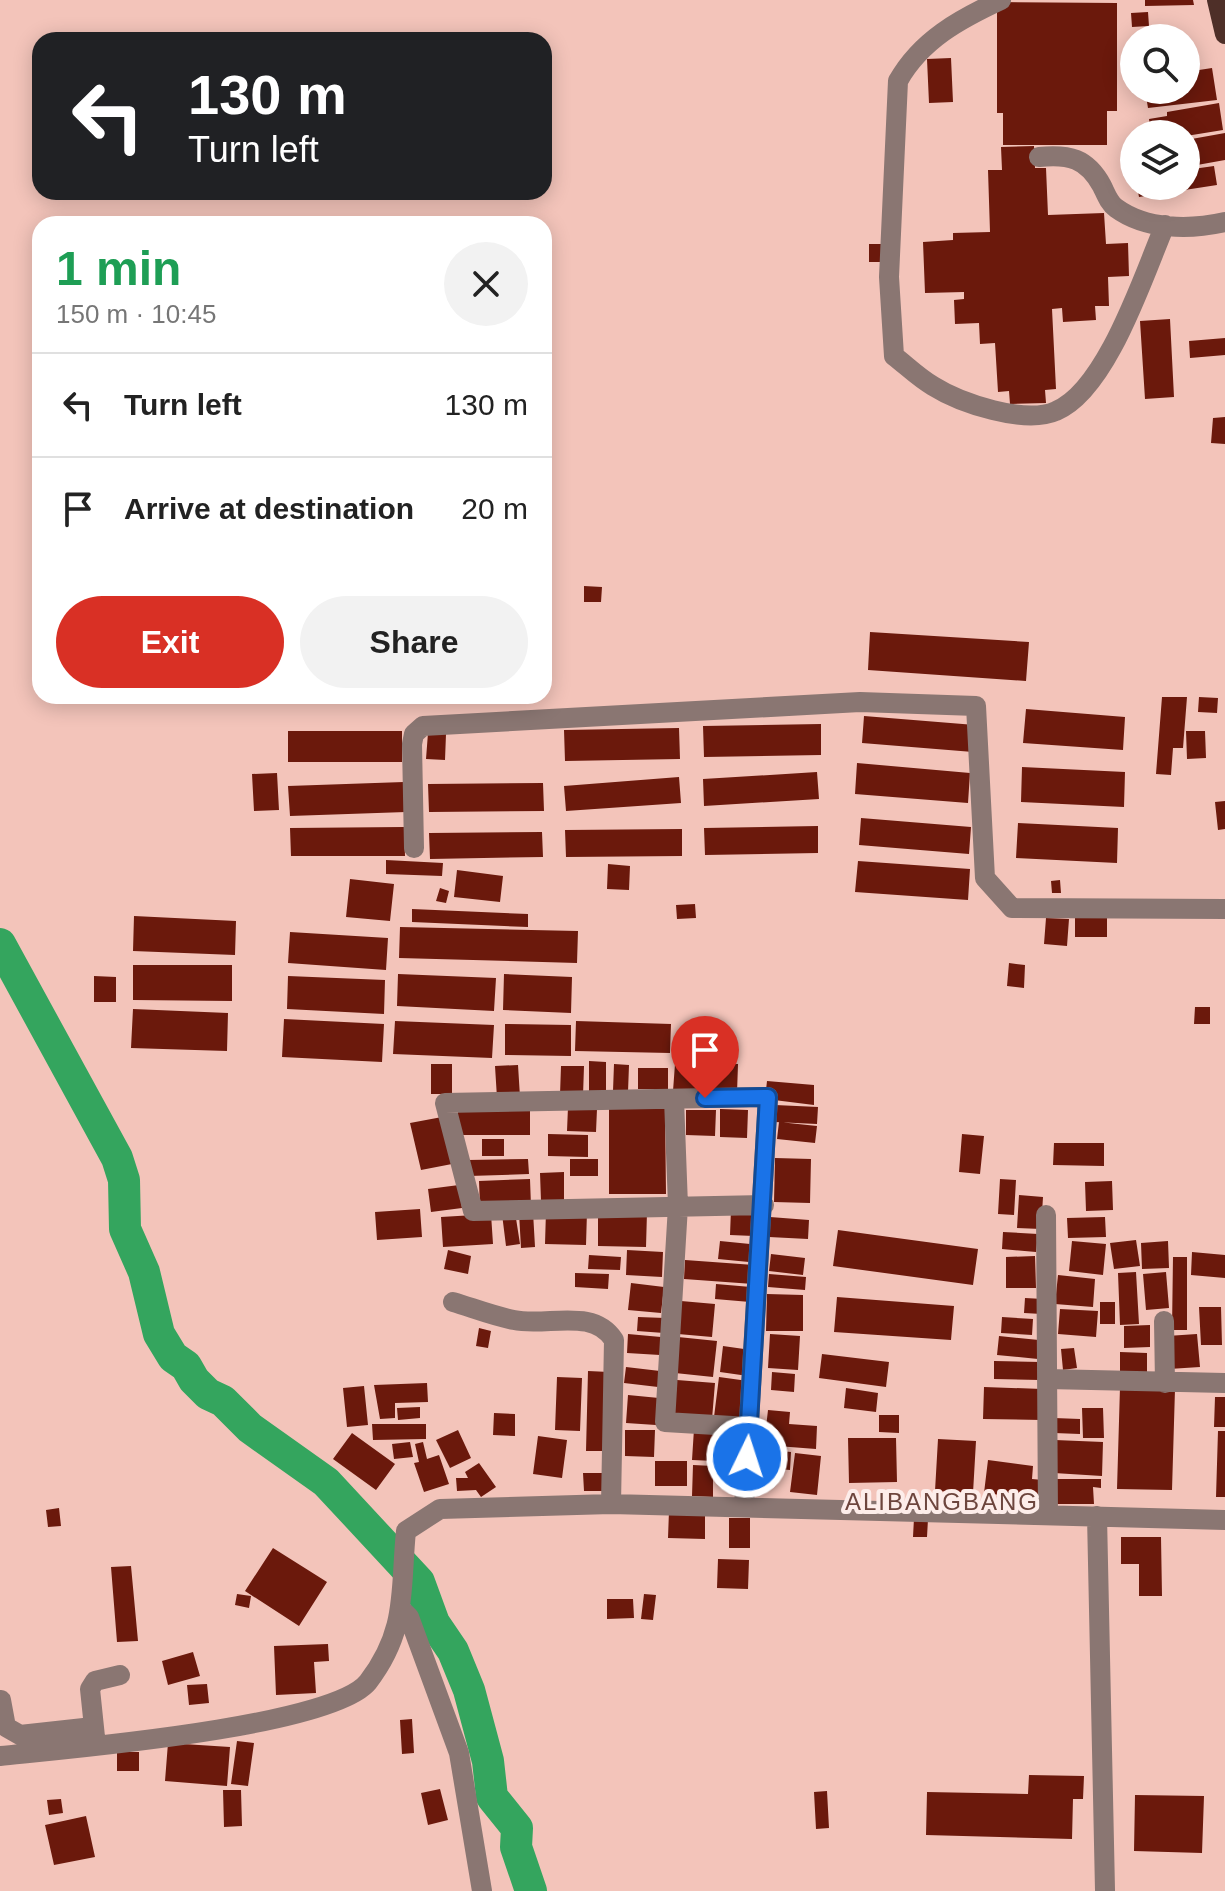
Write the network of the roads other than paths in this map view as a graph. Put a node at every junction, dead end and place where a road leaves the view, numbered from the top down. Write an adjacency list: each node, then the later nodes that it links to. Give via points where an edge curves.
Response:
1 (1001, 0): 6 (street, via 941,32 909,61 898,81 889,277 894,356 933,386 972,404 1015,415 1055,412 1082,390 1113,348)
2 (1217, 0): 3 (main road)
3 (1225, 34)
4 (1039, 157): 6 (street, via 1065,155 1089,167 1112,206 1136,219)
5 (1225, 222): 6 (street, via 1198,228)
6 (1165, 225)
7 (414, 848): 8 (street, via 412,744 423,726 860,702 976,706 985,878 1012,908)
8 (1225, 909)
9 (674, 1099): 10 (street, via 768,1097); 11 (street); 11 (street, via 445,1103 473,1211)
10 (764, 1205): 11 (street); 18 (street)
11 (678, 1206): 18 (street, via 665,1422)
12 (1046, 1215): 15 (street)
13 (453, 1302): 19 (street, via 516,1321 593,1322 606,1329 614,1340)
14 (1164, 1321): 16 (street)
15 (1047, 1379): 16 (street); 21 (street)
16 (1165, 1383): 17 (street)
17 (1225, 1383)
18 (749, 1427): 20 (street)
19 (611, 1504): 20 (street); 24 (street, via 440,1509 406,1531)
20 (744, 1506): 21 (street)
21 (1048, 1515): 22 (street)
22 (1097, 1516): 23 (street); 29 (street)
23 (1225, 1520)
24 (402, 1610): 27 (street, via 389,1647 367,1684 347,1698 213,1733); 30 (street, via 459,1753)
25 (120, 1675): 27 (street, via 95,1681 90,1689)
26 (1, 1700): 27 (street, via 6,1727 20,1735)
27 (95, 1736): 28 (street)
28 (0, 1756)
29 (1105, 1890)
30 (482, 1891)

